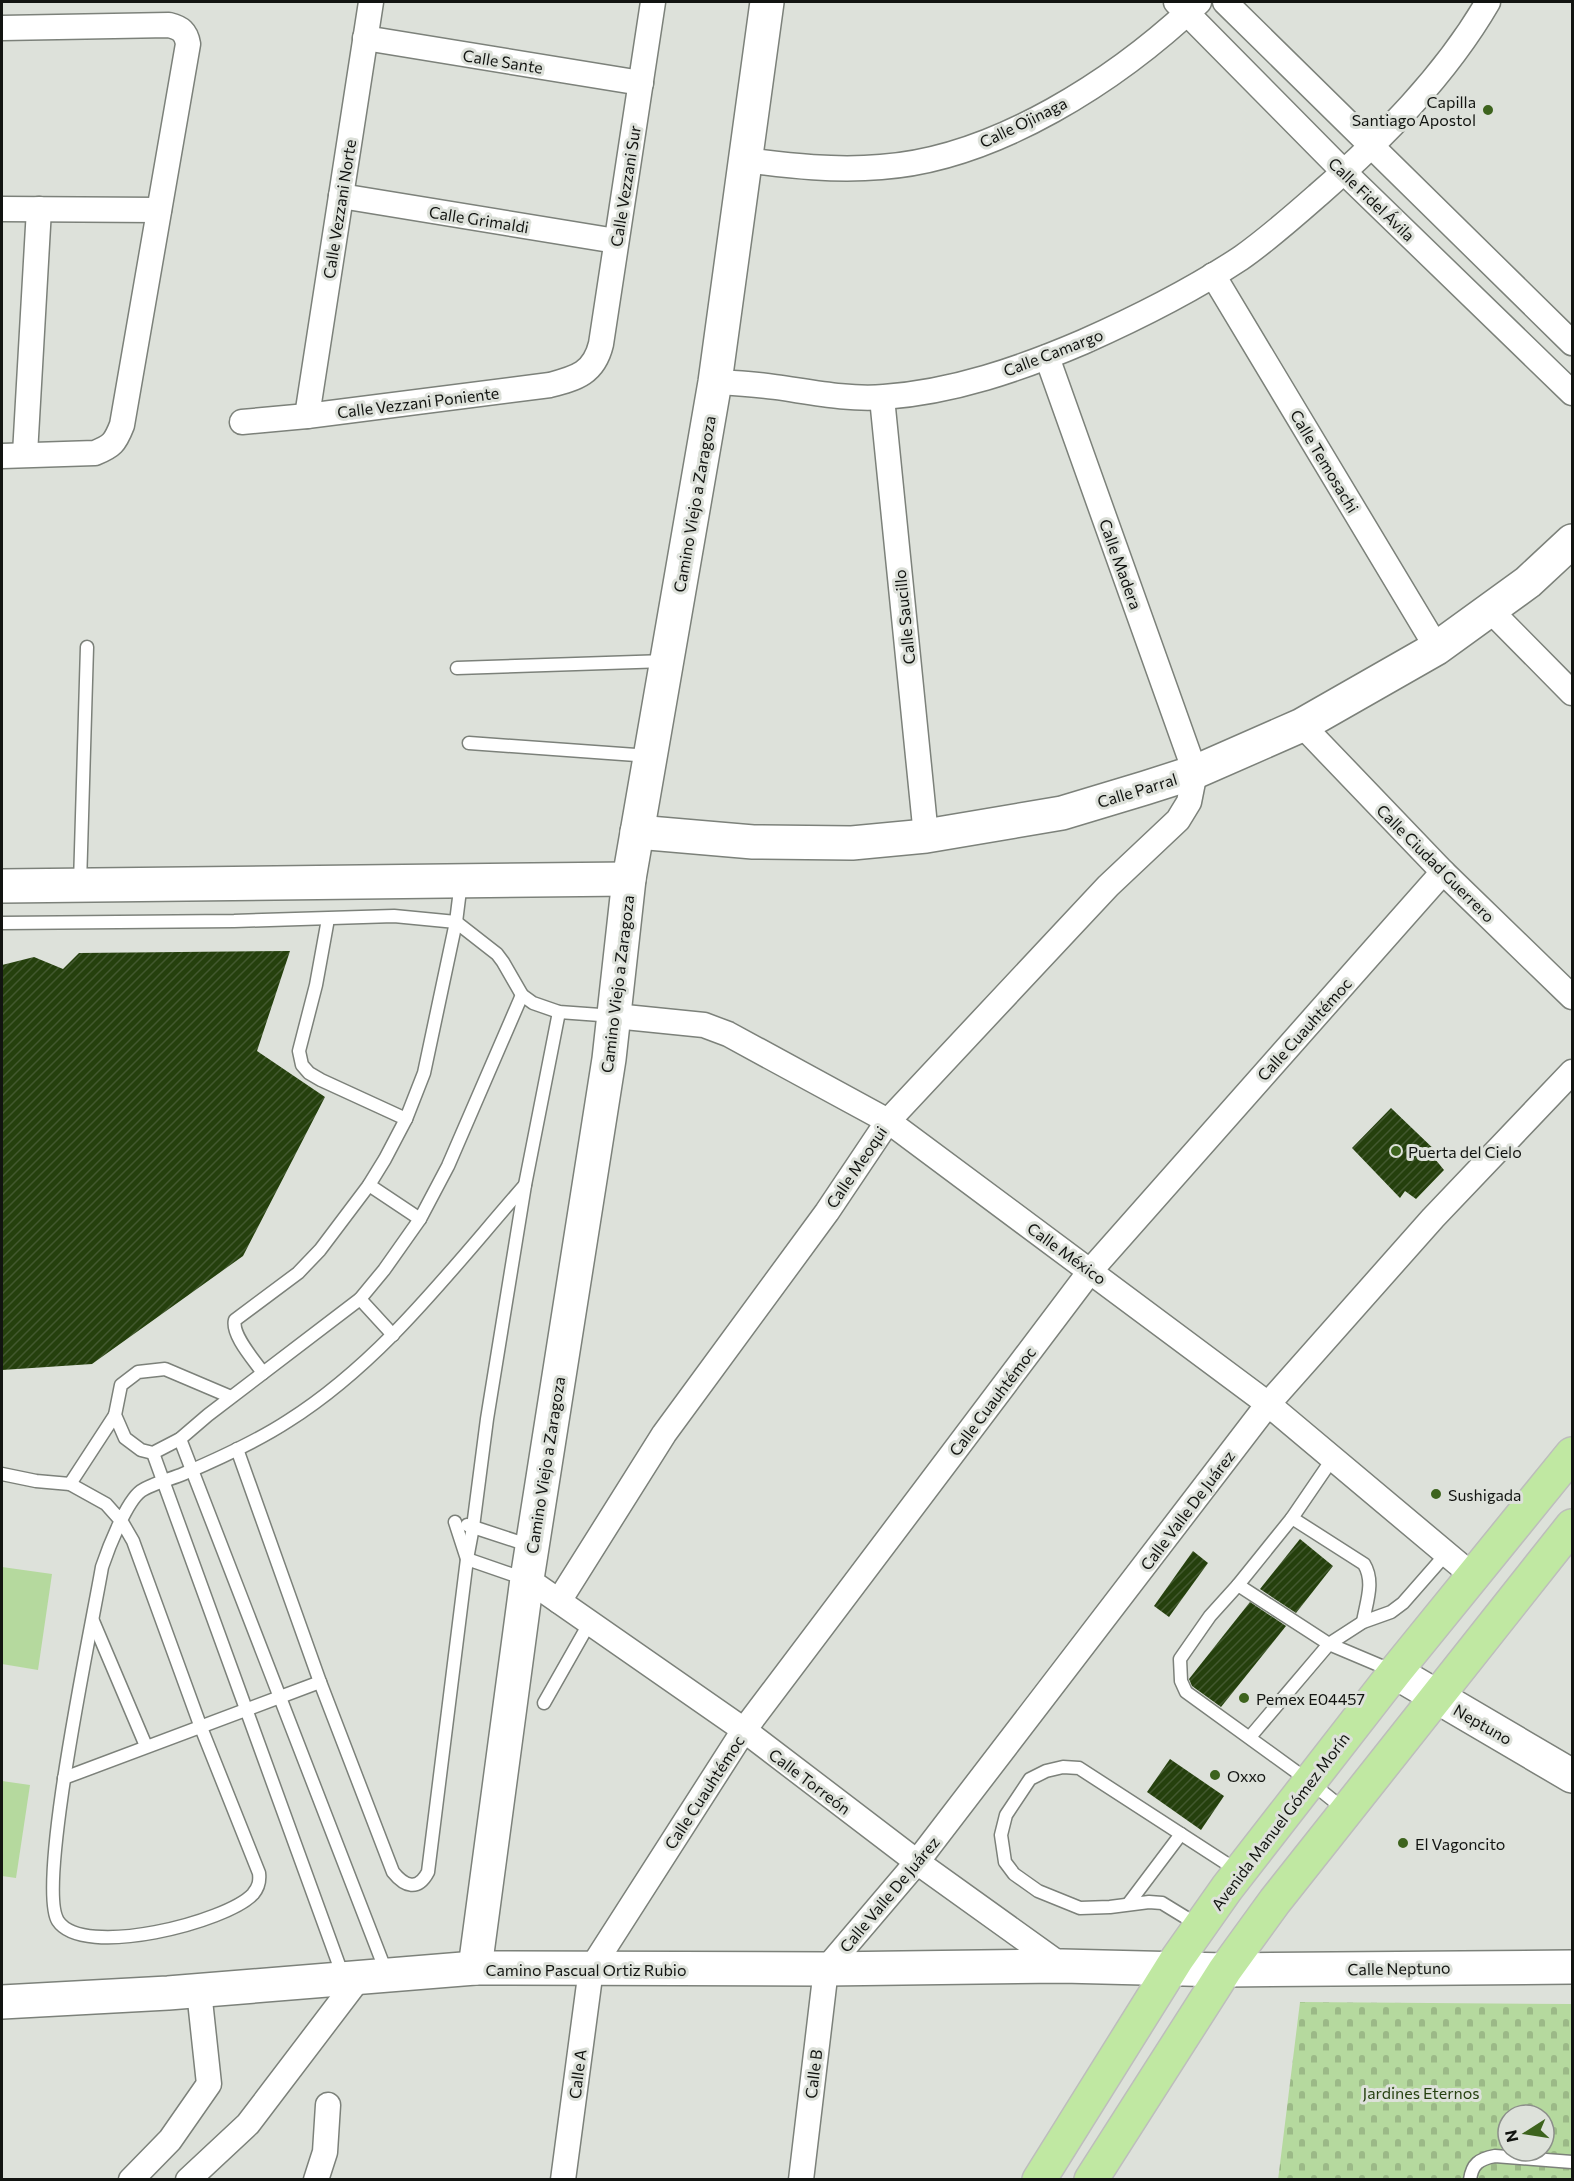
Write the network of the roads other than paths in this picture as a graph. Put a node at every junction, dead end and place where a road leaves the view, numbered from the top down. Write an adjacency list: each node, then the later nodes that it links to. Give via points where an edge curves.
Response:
1 (371, 2): 8 (street, Calle Vezzani Norte)
2 (653, 2): 9 (street, Calle Vezzani Sur)
3 (767, 2): 11 (street, Camino Viejo a Zaragoza)
4 (1225, 2): 10 (street)
5 (1488, 2): 10 (street, via 1435,78)
6 (1188, 5): 11 (street, Calle Ojinaga, via 1106,79 988,142 883,167 789,166); 12 (street, Calle Fidel Ávila)
7 (2, 28): 16 (street, via 169,25 179,27 186,35 188,44)
8 (365, 38): 9 (street, Calle Sante); 13 (street, Calle Vezzani Norte)
9 (641, 83): 17 (street, Calle Vezzani Sur)
10 (1374, 146): 12 (street, Calle Camargo); 19 (street)
11 (745, 160): 22 (street, Camino Viejo a Zaragoza)
12 (1344, 172): 18 (street, Calle Camargo, via 1285,224); 23 (street, Calle Fidel Ávila)
13 (341, 196): 17 (street, Calle Grimaldi); 25 (street, Calle Vezzani Norte)
14 (2, 209): 15 (street)
15 (39, 209): 16 (street); 27 (street)
16 (159, 210): 27 (street, via 122,425 116,440 95,453)
17 (616, 241): 21 (street, Calle Vezzani Sur, via 601,344)
18 (1213, 275): 20 (street, Calle Camargo, via 1141,316); 31 (street, Calle Temosachi)
19 (1572, 343)
20 (1047, 357): 24 (street, Calle Camargo, via 932,391); 38 (street, Calle Madera)
21 (591, 368): 25 (street, Calle Vezzani Poniente, via 550,385)
22 (715, 382): 24 (street, Calle Camargo); 32 (street, Camino Viejo a Zaragoza)
23 (1572, 393)
24 (882, 398): 40 (street, Calle Saucillo)
25 (307, 416): 26 (street, Calle Vezzani Poniente)
26 (242, 422)
27 (13, 455)
28 (1572, 541): 29 (street, Calle Parral, via 1528,582)
29 (1490, 610): 31 (street, Calle Parral); 34 (street)
30 (87, 647): 44 (lane)
31 (1437, 648): 35 (street, Calle Parral)
32 (667, 661): 33 (lane); 37 (street, Camino Viejo a Zaragoza)
33 (457, 668)
34 (1572, 693)
35 (1302, 725): 38 (street, Calle Parral); 41 (street, Calle Ciudad Guerrero)
36 (469, 743): 37 (lane)
37 (651, 756): 39 (street, Camino Viejo a Zaragoza)
38 (1195, 772): 40 (street, Calle Parral, via 1062,813); 55 (street, Calle Meoqui, via 1189,802 1178,820 1108,886)
39 (638, 832): 40 (street, Calle Parral, via 753,842 852,843); 42 (street, Camino Viejo a Zaragoza)
40 (926, 836)
41 (1443, 872): 50 (street, Calle Ciudad Guerrero); 59 (street, Calle Cuauhtémoc)
42 (629, 879): 43 (street); 52 (street, Camino Viejo a Zaragoza)
43 (461, 881): 44 (street); 47 (lane)
44 (80, 885): 45 (street)
45 (2, 886)
46 (328, 919): 47 (lane, via 394,916); 48 (lane); 54 (lane, via 316,985 299,1044 299,1059 309,1073 321,1080)
47 (456, 922): 49 (lane, via 497,954); 54 (lane, via 424,1073)
48 (2, 923)
49 (522, 995): 51 (lane); 58 (lane, via 448,1166)
50 (1572, 997)
51 (558, 1012): 52 (lane); 57 (lane)
52 (615, 1016): 55 (street, Calle México, via 704,1025 728,1034); 79 (street, Camino Viejo a Zaragoza)
53 (1572, 1072): 64 (street, Calle Valle De Juárez, via 1433,1218)
54 (406, 1119): 56 (lane)
55 (888, 1121): 59 (street, Calle México); 85 (street, Calle Meoqui, via 664,1434)
56 (369, 1185): 58 (lane); 62 (lane, via 298,1273 235,1320 238,1337)
57 (525, 1185): 61 (lane); 78 (lane)
58 (420, 1219): 60 (lane)
59 (1091, 1270): 64 (street, Calle México); 97 (street, Calle Cuauhtémoc)
60 (360, 1299): 61 (lane); 62 (lane)
61 (393, 1335): 67 (lane, via 332,1390 288,1422)
62 (264, 1373): 63 (lane)
63 (231, 1396): 65 (lane, via 165,1369 138,1372 121,1385); 66 (lane)
64 (1268, 1404): 70 (street, Calle México); 105 (street, Calle Valle De Juárez)
65 (115, 1415): 68 (lane, via 125,1438 141,1450); 74 (lane)
66 (180, 1438): 68 (lane); 71 (lane)
67 (237, 1449): 71 (lane); 91 (lane)
68 (153, 1453): 73 (lane)
69 (1572, 1454): 82 (main road, Avenida Manuel Gómez Morín)
70 (1333, 1458): 75 (lane); 80 (street, Calle México)
71 (191, 1470): 73 (lane); 92 (lane)
72 (2, 1474): 74 (lane)
73 (164, 1482): 76 (lane, via 141,1491 128,1506); 95 (lane)
74 (70, 1484): 76 (lane, via 106,1504)
75 (1292, 1518): 84 (lane); 88 (lane, via 1364,1564 1370,1582)
76 (122, 1522): 86 (lane, via 102,1567); 96 (lane, via 133,1541)
77 (1572, 1526): 93 (main road)
78 (473, 1527): 79 (lane); 81 (lane); 81 (lane, via 455,1522)
79 (532, 1546): 83 (street, Camino Viejo a Zaragoza)
80 (1446, 1554): 82 (street, Calle México); 88 (lane, via 1403,1603)
81 (467, 1559): 83 (lane); 91 (lane, via 424,1880 409,1885 393,1872)
82 (1473, 1576): 90 (main road, Avenida Manuel Gómez Morín)
83 (527, 1579): 85 (street, Calle Torreón); 111 (street, Camino Viejo a Zaragoza)
84 (1238, 1585): 89 (lane); 98 (lane, via 1180,1659 1179,1670 1186,1692)
85 (559, 1601): 87 (street, Calle Torreón)
86 (93, 1621): 99 (lane); 101 (lane)
87 (590, 1622): 94 (lane); 97 (street, Calle Torreón)
88 (1363, 1622): 89 (lane)
89 (1329, 1644): 90 (lane); 98 (lane)
90 (1395, 1672): 93 (street, Neptuno); 102 (main road, Avenida Manuel Gómez Morín)
91 (320, 1682): 92 (lane)
92 (279, 1696): 95 (lane); 116 (lane)
93 (1436, 1696): 100 (street, Neptuno); 103 (main road)
94 (544, 1704)
95 (247, 1708): 96 (lane); 116 (lane)
96 (200, 1725): 99 (lane); 101 (lane, via 260,1873 260,1884 254,1893 215,1917 114,1939 80,1935 60,1923 52,1891)
97 (744, 1730): 105 (street, Calle Torreón); 113 (street, Calle Cuauhtémoc)
98 (1250, 1737): 102 (lane)
99 (146, 1746): 101 (lane)
100 (1572, 1776)
101 (64, 1778)
102 (1309, 1781): 103 (lane); 106 (main road, Avenida Manuel Gómez Morín)
103 (1346, 1811): 115 (main road)
104 (1181, 1834): 106 (lane); 107 (lane); 107 (lane, via 1079,1768 1063,1767 1030,1779 1006,1815 1001,1835 1005,1862 1014,1874 1038,1891 1080,1908)
105 (917, 1862): 109 (street, Calle Torreón); 114 (street, Calle Valle De Juárez)
106 (1239, 1872): 108 (main road, Avenida Manuel Gómez Morín)
107 (1129, 1904): 108 (lane, via 1162,1903)
108 (1200, 1926): 112 (main road, Avenida Manuel Gómez Morín)
109 (1062, 1966): 112 (street, Camino Pascual Ortiz Rubio); 114 (street, Camino Pascual Ortiz Rubio)
110 (1572, 1967): 115 (street, Calle Neptuno)
111 (475, 1968): 113 (street, Camino Pascual Ortiz Rubio); 116 (street, Camino Pascual Ortiz Rubio)
112 (1172, 1968): 115 (street, Calle Neptuno); 126 (main road, Avenida Manuel Gómez Morín)
113 (591, 1969): 114 (street, Camino Pascual Ortiz Rubio); 124 (street, Calle A)
114 (826, 1970): 125 (street, Calle B)
115 (1225, 1970): 127 (main road)
116 (364, 1977): 117 (street, Camino Pascual Ortiz Rubio); 122 (street, via 248,2124)
117 (199, 1991): 118 (street, Camino Pascual Ortiz Rubio); 121 (street, via 209,2084 170,2140)
118 (2, 2002)
119 (328, 2105): 123 (street, via 325,2152)
120 (1572, 2162): 128 (lane, via 1483,2158 1474,2165)
121 (131, 2180)
122 (188, 2180)
123 (316, 2180)
124 (563, 2180)
125 (801, 2180)
126 (1039, 2180)
127 (1091, 2180)
128 (1470, 2180)

